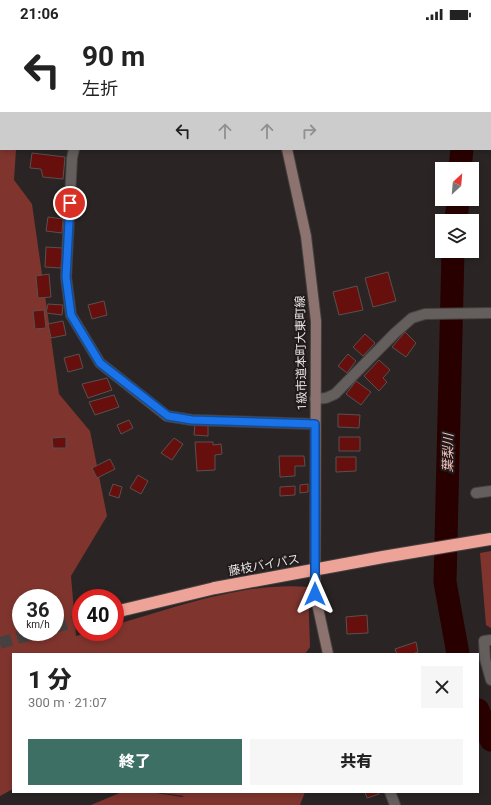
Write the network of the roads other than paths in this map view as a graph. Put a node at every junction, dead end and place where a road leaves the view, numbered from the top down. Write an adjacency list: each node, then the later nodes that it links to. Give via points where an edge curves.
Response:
1 (74, 150): 5 (street, via 66,277 71,315 100,363 168,416 192,420)
2 (287, 150): 4 (street, 1級市道本町大東町線, via 311,268 316,321)
3 (491, 313): 4 (street, via 425,314 412,318 335,394)
4 (315, 399): 5 (street, 1級市道本町大東町線)
5 (315, 424): 11 (street, 1級市道本町大東町線, via 315,594)
6 (491, 491): 7 (street)
7 (476, 493)
8 (491, 539): 9 (highway, 藤枝バイパス, bridge, via 216,588)
9 (124, 610)
10 (491, 640): 12 (street, via 484,641 485,659)
11 (328, 653)
12 (491, 680)
13 (390, 793): 14 (street)
14 (395, 805)

